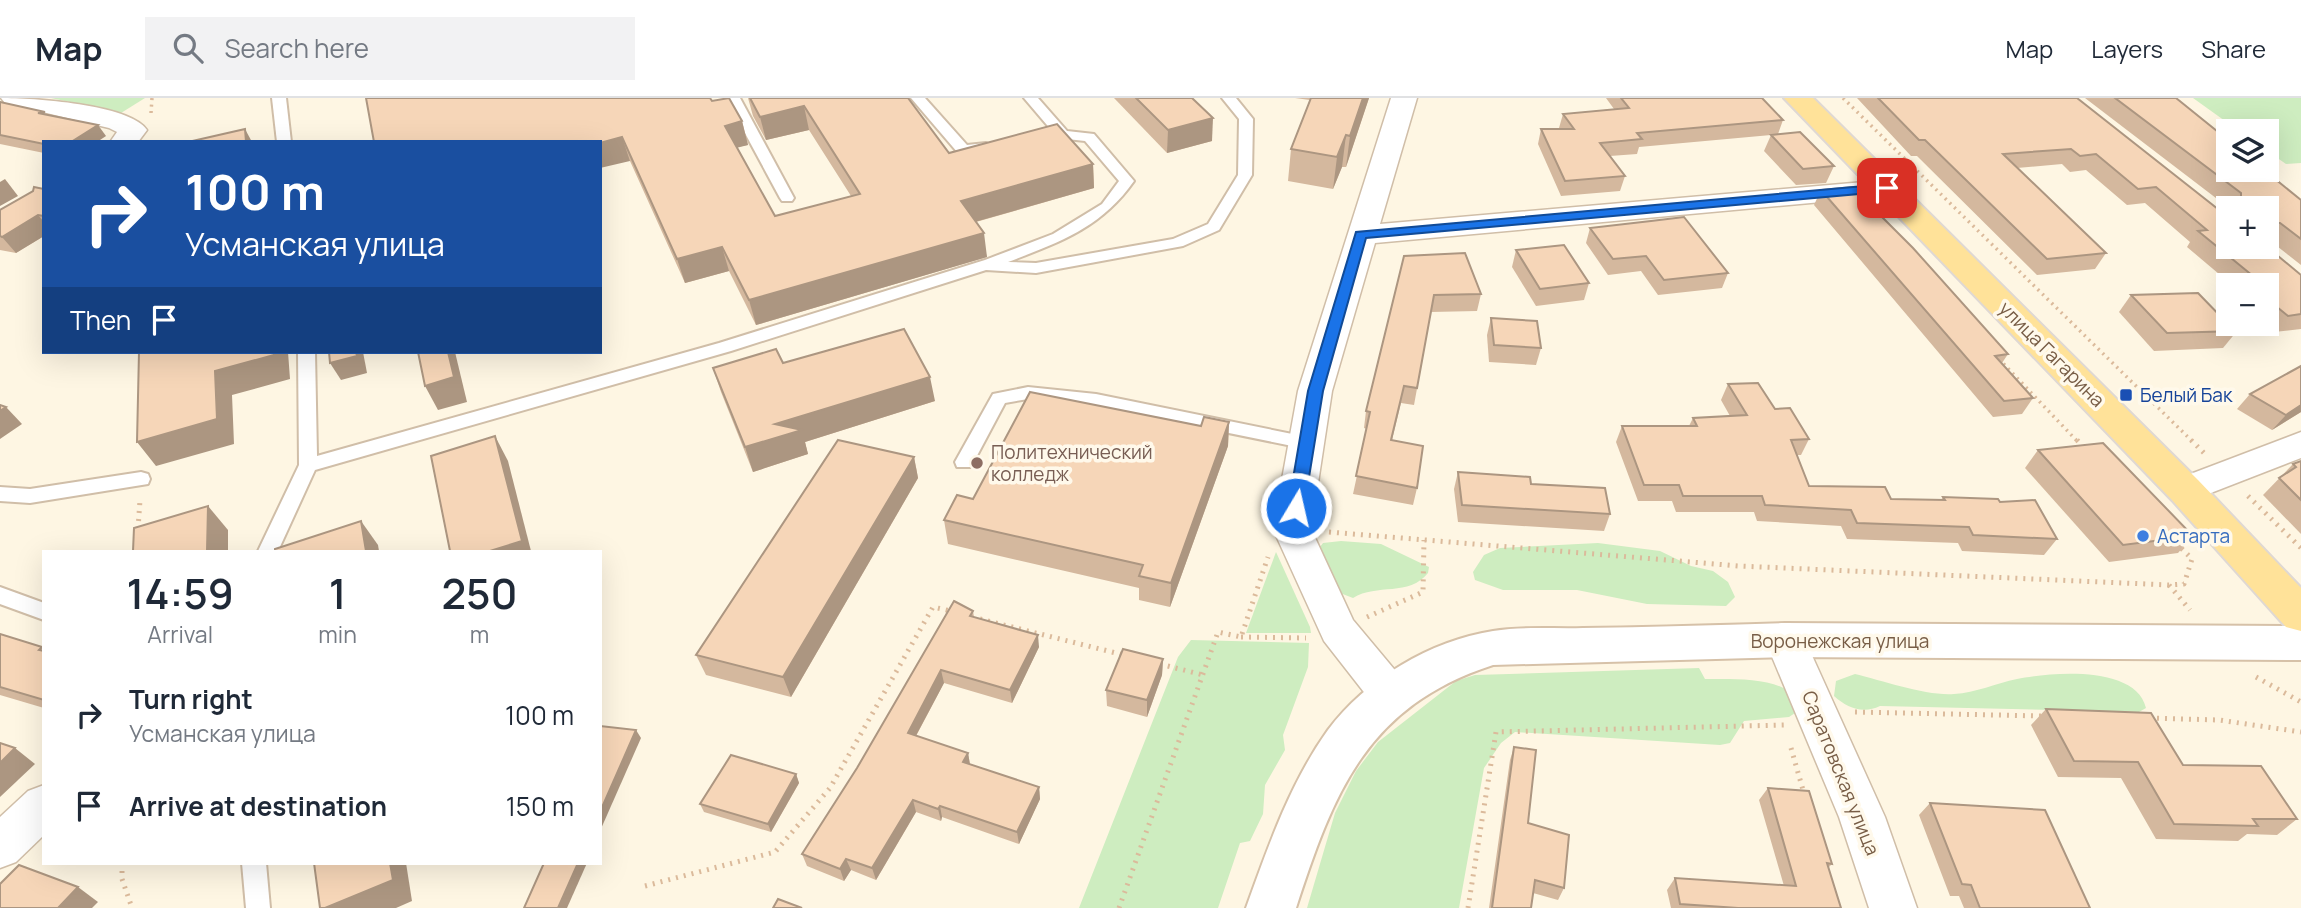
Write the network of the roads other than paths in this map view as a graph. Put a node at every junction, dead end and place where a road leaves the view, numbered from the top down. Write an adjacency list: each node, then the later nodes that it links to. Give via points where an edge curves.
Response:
1 (14, 98): 9 (street, via 118,122 134,130)
2 (279, 98): 10 (lane)
3 (733, 98): 13 (lane)
4 (918, 98): 11 (lane, via 963,150)
5 (1031, 98): 15 (lane, via 1057,136 1089,137 1127,181 1107,207 1058,237)
6 (1229, 98): 15 (lane, via 1247,118 1245,174 1214,227 1177,243 1036,268)
7 (1404, 98): 14 (street)
8 (1798, 98): 12 (main road, улица Гагарина)
9 (125, 140)
10 (284, 140)
11 (1001, 144)
12 (1887, 188): 14 (street); 22 (main road, улица Гагарина)
13 (788, 198)
14 (1360, 235): 17 (street, via 1315,391)
15 (985, 265): 20 (lane, via 725,347)
16 (306, 354): 20 (lane)
17 (1307, 443): 19 (lane, via 1096,400 1028,393 999,398); 30 (street, via 1292,529 1338,630)
18 (2301, 444): 22 (street)
19 (964, 462)
20 (308, 465): 24 (lane)
21 (141, 479): 23 (lane, via 30,496)
22 (2185, 490): 27 (main road, улица Гагарина)
23 (0, 494)
24 (268, 550)
25 (0, 595): 26 (lane)
26 (42, 611)
27 (2301, 615)
28 (1785, 640): 29 (main road, Воронежская улица); 30 (main road, Воронежская улица, via 1493,648 1457,656); 36 (street, Саратовская улица, via 1862,817)
29 (2301, 643)
30 (1389, 694): 35 (main road, Воронежская улица, via 1354,729 1329,768 1294,838)
31 (42, 806): 32 (street)
32 (0, 847)
33 (254, 865): 34 (lane)
34 (258, 908)
35 (1271, 908)
36 (1893, 908)

